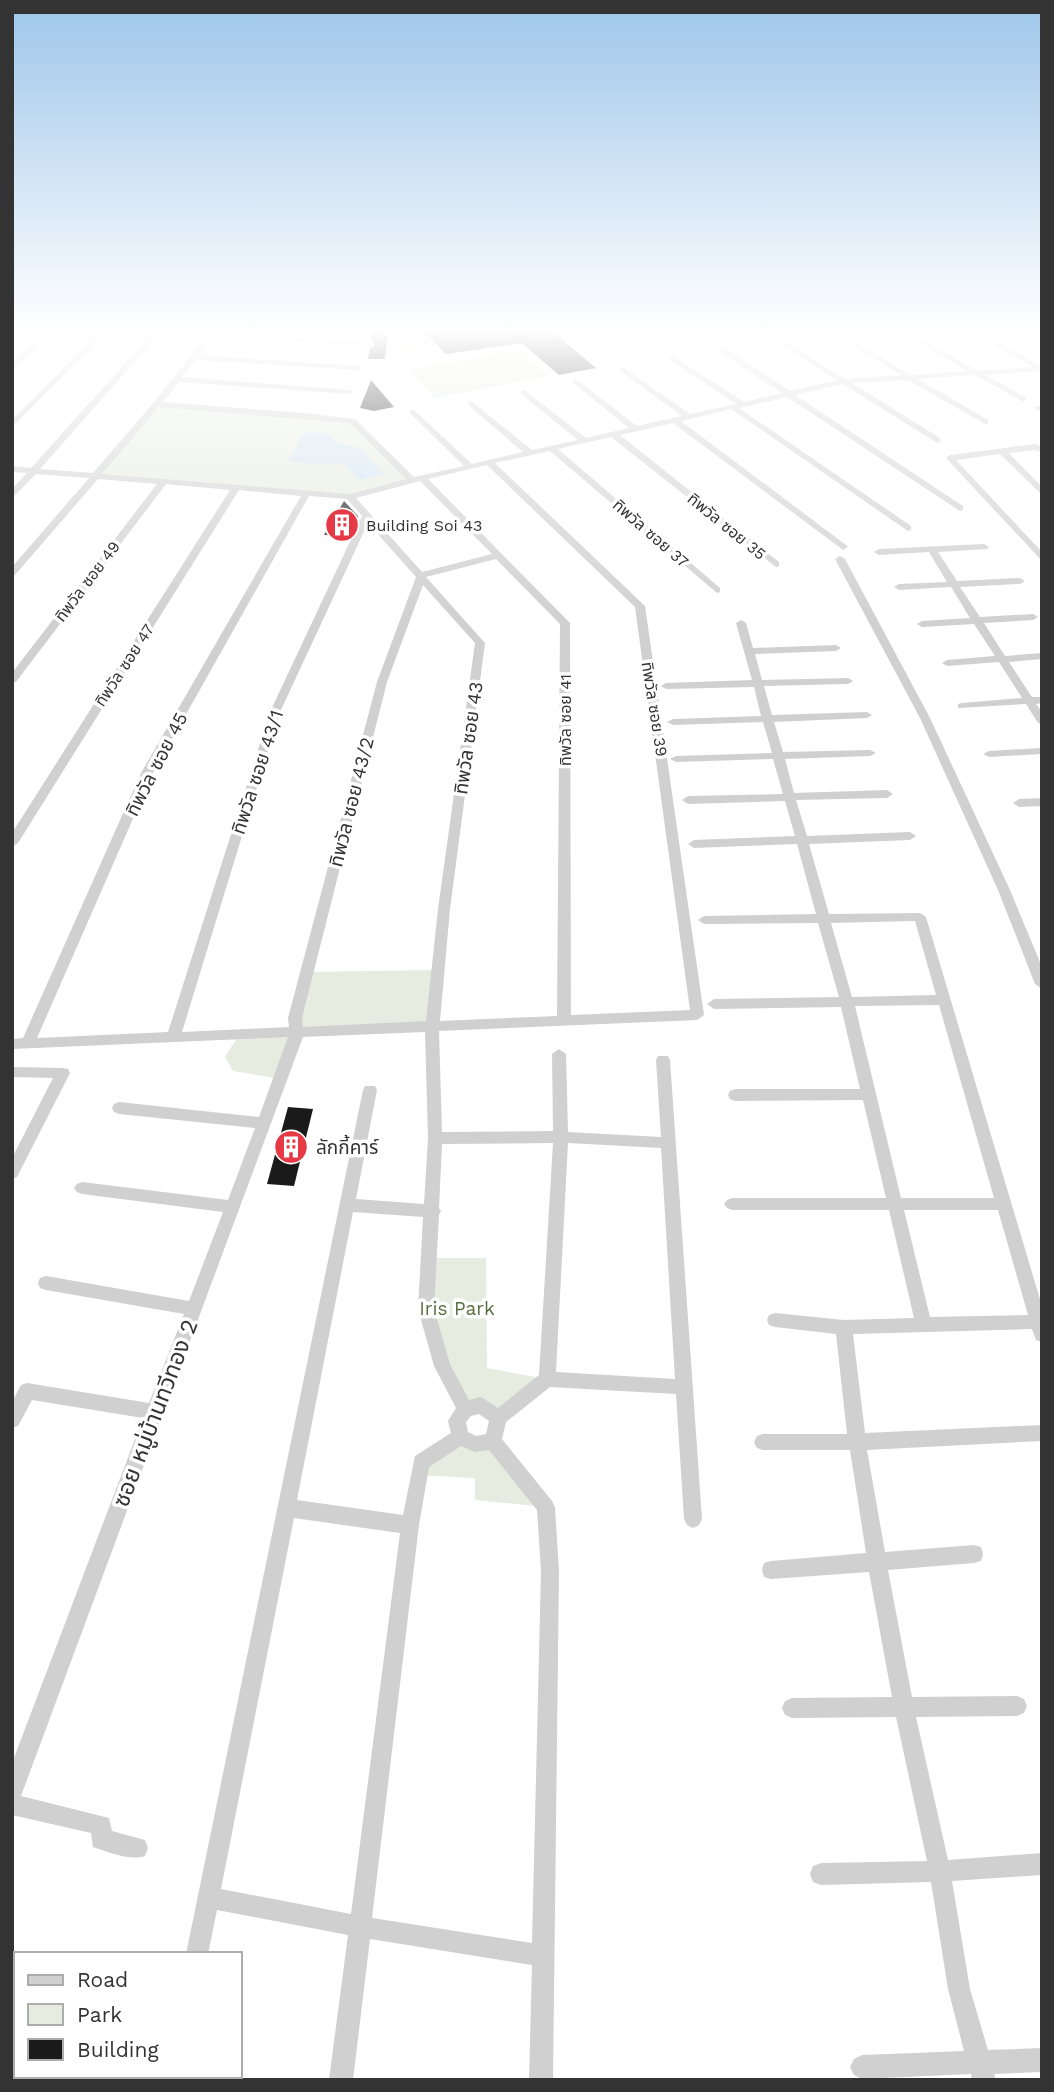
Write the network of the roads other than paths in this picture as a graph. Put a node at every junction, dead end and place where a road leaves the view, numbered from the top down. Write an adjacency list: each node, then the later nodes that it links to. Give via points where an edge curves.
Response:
1 (72, 429): 22 (street)
2 (136, 429): 23 (street)
3 (361, 429): 24 (street, ทิพวัล ซอย 41)
4 (431, 429): 20 (street)
5 (501, 429): 18 (street)
6 (570, 429): 14 (street)
7 (636, 429): 12 (street)
8 (686, 429): 81 (street, via 842,553 925,718)
9 (763, 429): 33 (street)
10 (842, 429): 31 (street)
11 (919, 429): 13 (street)
12 (613, 434): 14 (street); 39 (street, ทิพวัล ซอย 35)
13 (937, 440)
14 (585, 441): 15 (street)
15 (553, 449): 18 (street); 45 (street, ทิพวัล ซอย 37)
16 (1042, 450): 17 (street)
17 (1002, 451): 27 (street); 38 (street, via 950,458)
18 (531, 454): 19 (street)
19 (490, 463): 20 (street); 85 (street, ทิพวัล ซอย 39, via 640,606 695,990 696,1016)
20 (471, 468): 24 (street)
21 (12, 469): 22 (street)
22 (34, 471): 23 (street); 29 (street)
23 (95, 476): 25 (street); 40 (street)
24 (417, 479): 30 (street); 37 (street, ทิพวัล ซอย 41)
25 (163, 482): 26 (street); 55 (street, ทิพวัล ซอย 49)
26 (236, 488): 28 (street); 77 (street, ทิพวัล ซอย 47)
27 (1042, 492)
28 (306, 494): 30 (street); 89 (street, ทิพวัล ซอย 45, via 147,773)
29 (12, 495)
30 (350, 497): 32 (street, ทิพวัล ซอย 43)
31 (960, 508)
32 (367, 516): 41 (street, ทิพวัล ซอย 43); 88 (street, ทิพวัล ซอย 43/1, via 275,712)
33 (908, 528)
34 (984, 547): 35 (street)
35 (931, 549): 36 (street); 43 (street)
36 (879, 552)
37 (500, 555): 41 (street); 85 (street, ทิพวัล ซอย 41, via 566,624)
38 (1042, 558)
39 (776, 564)
40 (12, 573)
41 (422, 575): 86 (street, ทิพวัล ซอย 43, via 481,644); 87 (street, ทิพวัล ซอย 43/2, via 382,682 295,1018)
42 (1020, 581): 43 (street)
43 (953, 585): 44 (street); 47 (street)
44 (899, 587)
45 (717, 590)
46 (1033, 617): 47 (street)
47 (978, 621): 49 (street); 53 (street)
48 (741, 623): 51 (street)
49 (922, 624)
50 (836, 648): 51 (street)
51 (750, 651): 57 (street)
52 (1042, 656): 53 (street)
53 (1002, 659): 54 (street); 59 (street)
54 (947, 663)
55 (12, 680)
56 (848, 681): 57 (street)
57 (759, 684): 58 (street); 62 (street)
58 (666, 686)
59 (1036, 701): 60 (street); 63 (street)
60 (962, 706)
61 (867, 716): 62 (street)
62 (769, 719): 64 (street); 68 (street)
63 (1042, 721)
64 (673, 723)
65 (1042, 751): 67 (street)
66 (870, 753): 68 (street)
67 (989, 754)
68 (779, 756): 69 (street); 71 (street)
69 (676, 759)
70 (887, 794): 71 (street)
71 (789, 797): 72 (street); 76 (street)
72 (688, 800)
73 (1042, 802): 74 (street)
74 (1019, 803)
75 (910, 836): 76 (street)
76 (802, 840): 78 (street); 79 (street)
77 (12, 843)
78 (694, 844)
79 (823, 917): 80 (street); 82 (street, via 920,917); 83 (street)
80 (704, 920)
81 (1042, 984)
82 (944, 1000): 83 (street); 104 (street)
83 (847, 1002): 84 (street); 94 (street)
84 (714, 1003)
85 (564, 1022): 86 (street)
86 (432, 1027): 87 (street); 99 (street, ทิพวัล ซอย 43)
87 (297, 1033): 88 (street); 97 (street, ซอย หมู่บ้านทวีทอง 2)
88 (173, 1038): 89 (street)
89 (19, 1044)
90 (559, 1054): 98 (street)
91 (663, 1060): 100 (street)
92 (12, 1072): 101 (street, via 63,1072)
93 (370, 1090): 105 (street)
94 (869, 1094): 95 (street); 106 (street)
95 (735, 1095)
96 (119, 1108): 97 (street)
97 (264, 1123): 107 (street, ซอย หมู่บ้านทวีทอง 2)
98 (561, 1137): 99 (street); 100 (street); 115 (street)
99 (435, 1138): 108 (street, ทิพวัล ซอย 43)
100 (670, 1143): 116 (street)
101 (12, 1173)
102 (82, 1188): 107 (street)
103 (732, 1204): 106 (street)
104 (1004, 1204): 106 (street); 114 (street)
105 (348, 1205): 108 (street); 126 (street)
106 (896, 1205): 112 (street)
107 (233, 1207): 110 (street, ซอย หมู่บ้านทวีทอง 2)
108 (433, 1211): 117 (street, ทิพวัล ซอย 43, via 426,1309 442,1366)
109 (46, 1283): 110 (street)
110 (195, 1309): 118 (street, ซอย หมู่บ้านทวีทอง 2)
111 (775, 1320): 113 (street)
112 (924, 1325): 113 (street); 114 (street)
113 (844, 1327): 125 (street)
114 (1040, 1329)
115 (547, 1379): 116 (street); 119 (street)
116 (685, 1387): 127 (street)
117 (466, 1409): 119 (street, via 481,1405); 122 (street, via 457,1421)
118 (155, 1412): 120 (street, via 27,1391); 135 (street, ซอย หมู่บ้านทวีทอง 2)
119 (498, 1418): 123 (street)
120 (12, 1420)
121 (1042, 1433): 125 (street)
122 (460, 1437): 123 (street, via 475,1444); 128 (street, via 421,1462)
123 (493, 1441): 144 (street, via 546,1507 550,1571)
124 (763, 1442): 125 (street)
125 (857, 1442): 130 (street)
126 (287, 1508): 128 (street); 141 (street)
127 (694, 1519)
128 (410, 1525): 142 (street)
129 (974, 1554): 130 (street)
130 (877, 1560): 131 (street); 133 (street)
131 (771, 1570)
132 (1017, 1706): 133 (street)
133 (904, 1707): 134 (street); 139 (street)
134 (792, 1708)
135 (12, 1791)
136 (12, 1804): 137 (street, via 102,1825 101,1839)
137 (137, 1848)
138 (1042, 1864): 139 (street)
139 (940, 1871): 140 (street); 147 (street, via 959,1989)
140 (821, 1874)
141 (207, 1897): 142 (street); 143 (street)
142 (362, 1927): 144 (street); 148 (street)
143 (197, 1952)
144 (543, 1956): 149 (street)
145 (1042, 2060): 147 (street)
146 (862, 2067): 147 (street)
147 (982, 2072)
148 (341, 2080)
149 (541, 2080)

